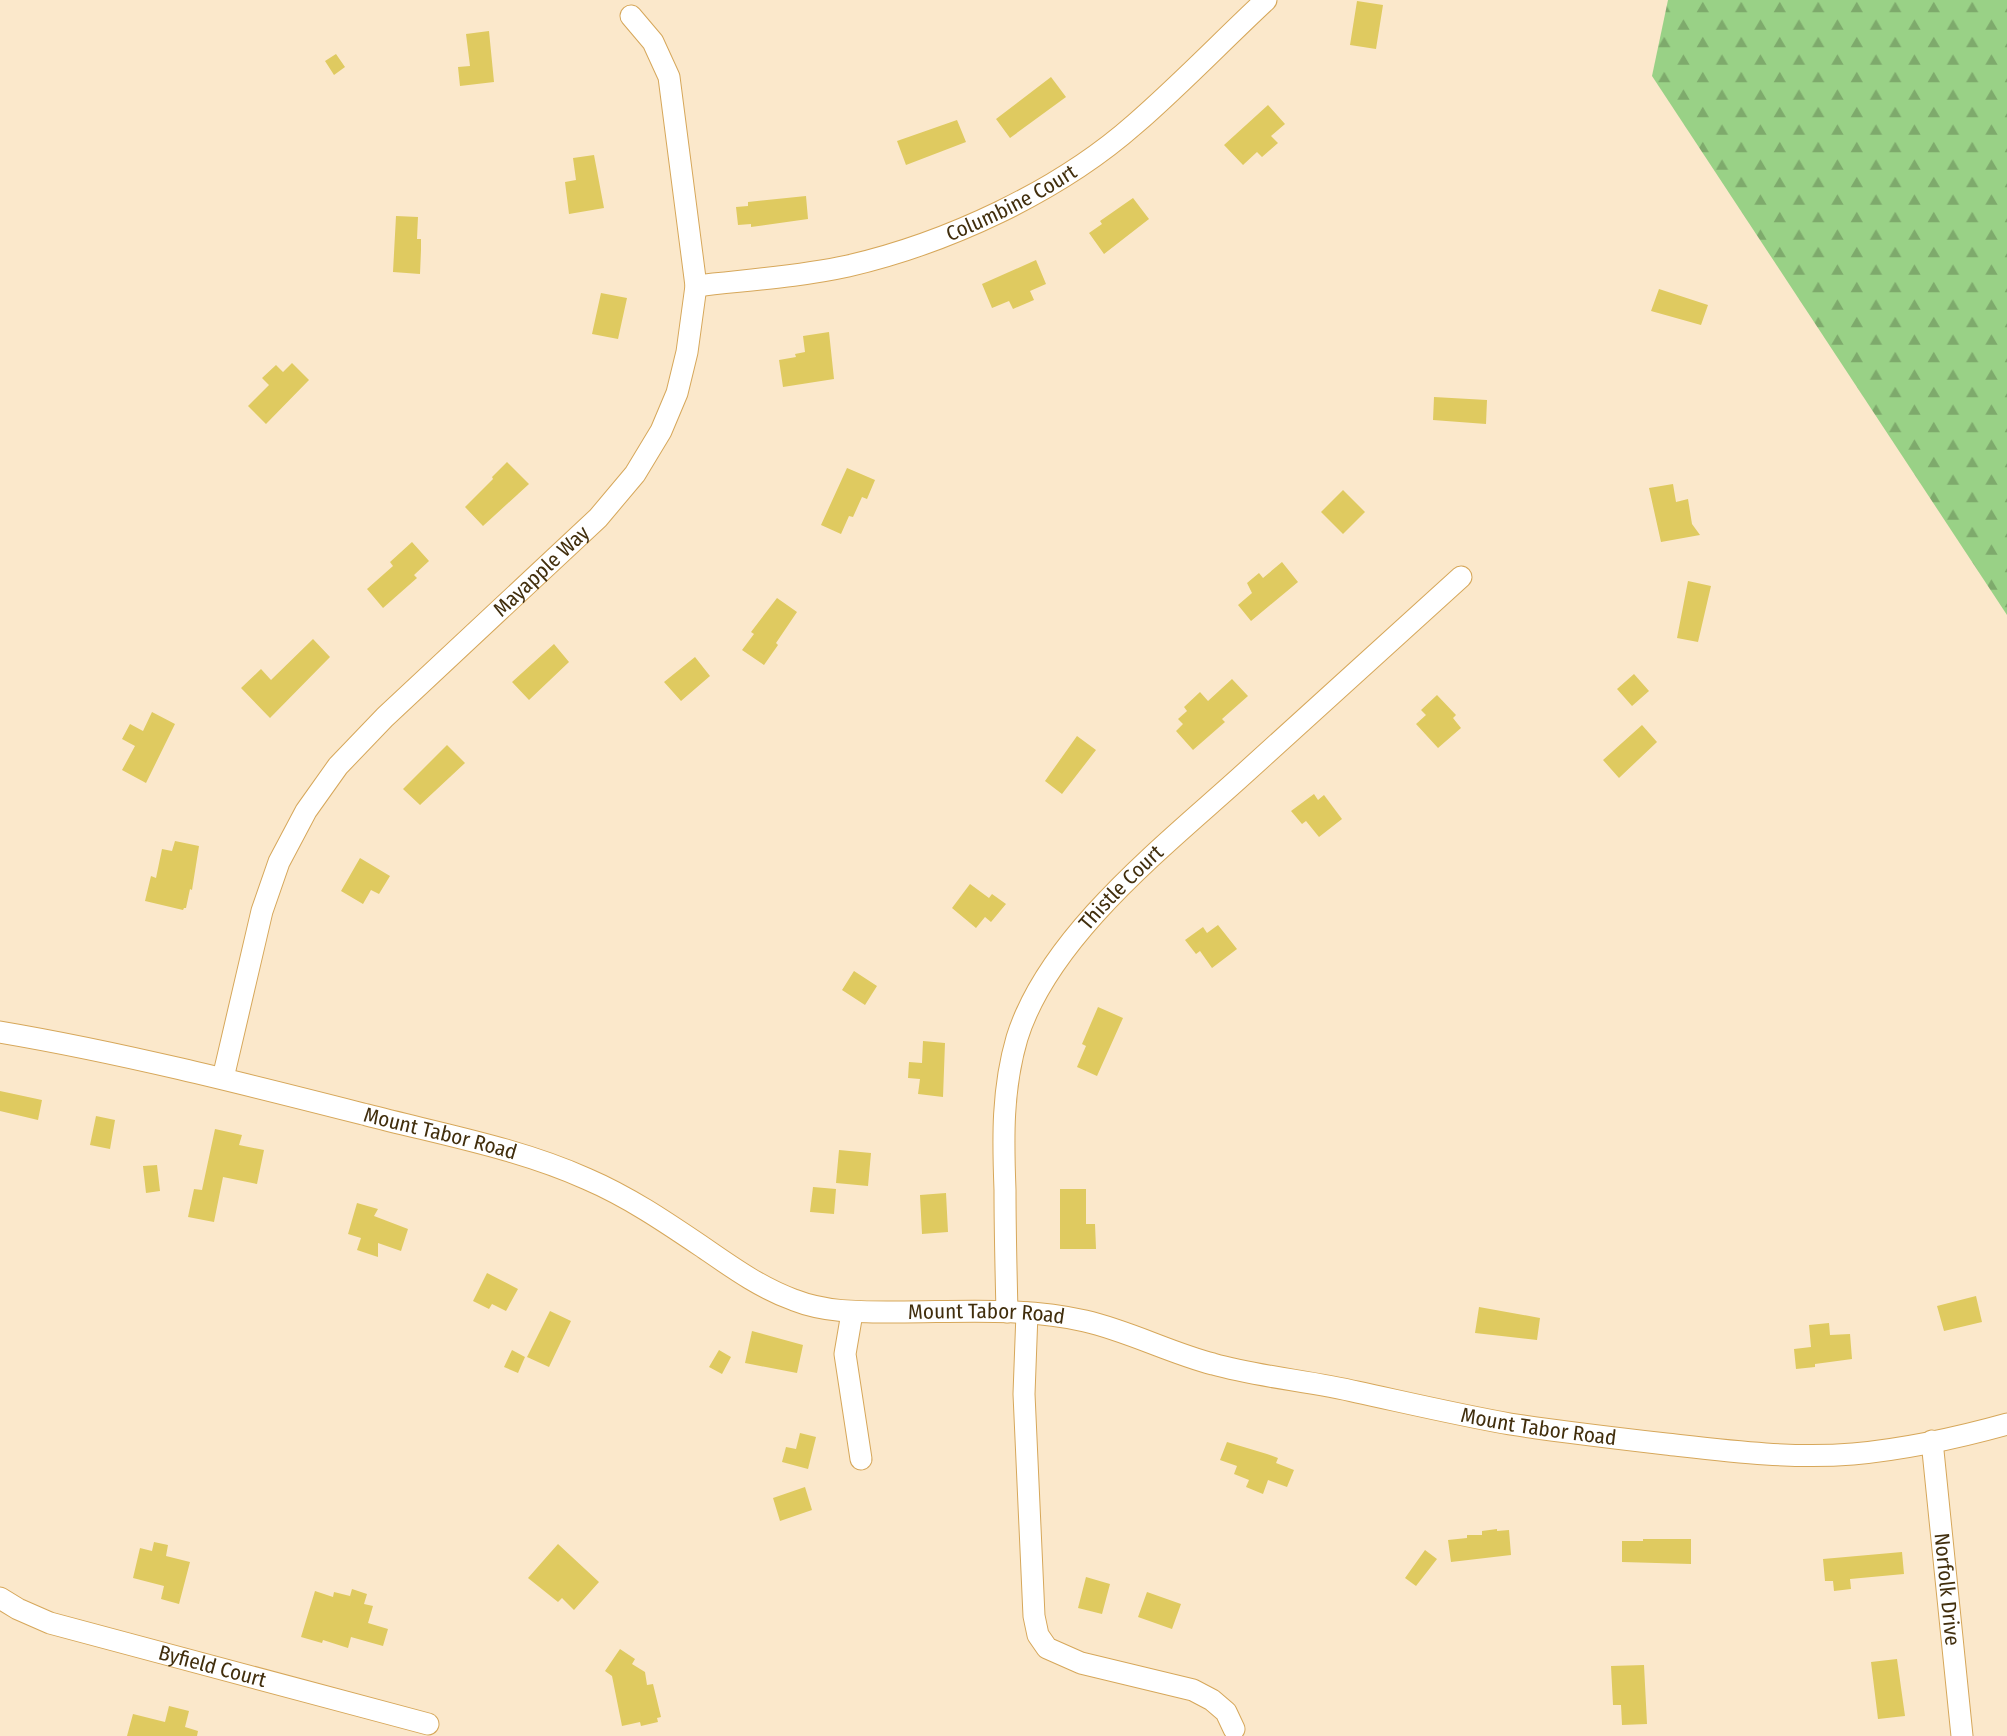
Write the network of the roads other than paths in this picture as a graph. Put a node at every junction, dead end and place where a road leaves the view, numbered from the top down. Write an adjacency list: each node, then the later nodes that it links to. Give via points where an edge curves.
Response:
1 (1266, 0): 3 (street, Columbine Court, via 1134,125 1011,206 900,252 847,266)
2 (631, 16): 3 (street, Mayapple Way, via 653,42 669,77)
3 (696, 286): 6 (street, Mayapple Way, via 677,393 635,474 598,518 385,717 338,766 306,811 279,862 262,911)
4 (1461, 577): 8 (street, Thistle Court, via 1121,887 1065,950 1037,994 1017,1037 1003,1116)
5 (0, 1032): 6 (street, Mount Tabor Road)
6 (223, 1078): 7 (street, Mount Tabor Road, via 495,1148 583,1177 657,1217 756,1283 795,1301)
7 (852, 1312): 8 (street, Mount Tabor Road); 11 (street, via 845,1354)
8 (1017, 1313): 10 (street, Mount Tabor Road, via 1085,1321 1221,1367 1512,1424 1795,1456 1864,1452); 14 (street, Thistle Court, via 1038,1635 1047,1648 1082,1663 1193,1690 1226,1712)
9 (2007, 1424): 10 (street, Mount Tabor Road)
10 (1932, 1441): 15 (street, Norfolk Drive)
11 (861, 1459)
12 (0, 1598): 13 (street, Byfield Court, via 50,1623)
13 (428, 1724)
14 (1234, 1729)
15 (1962, 1736)

